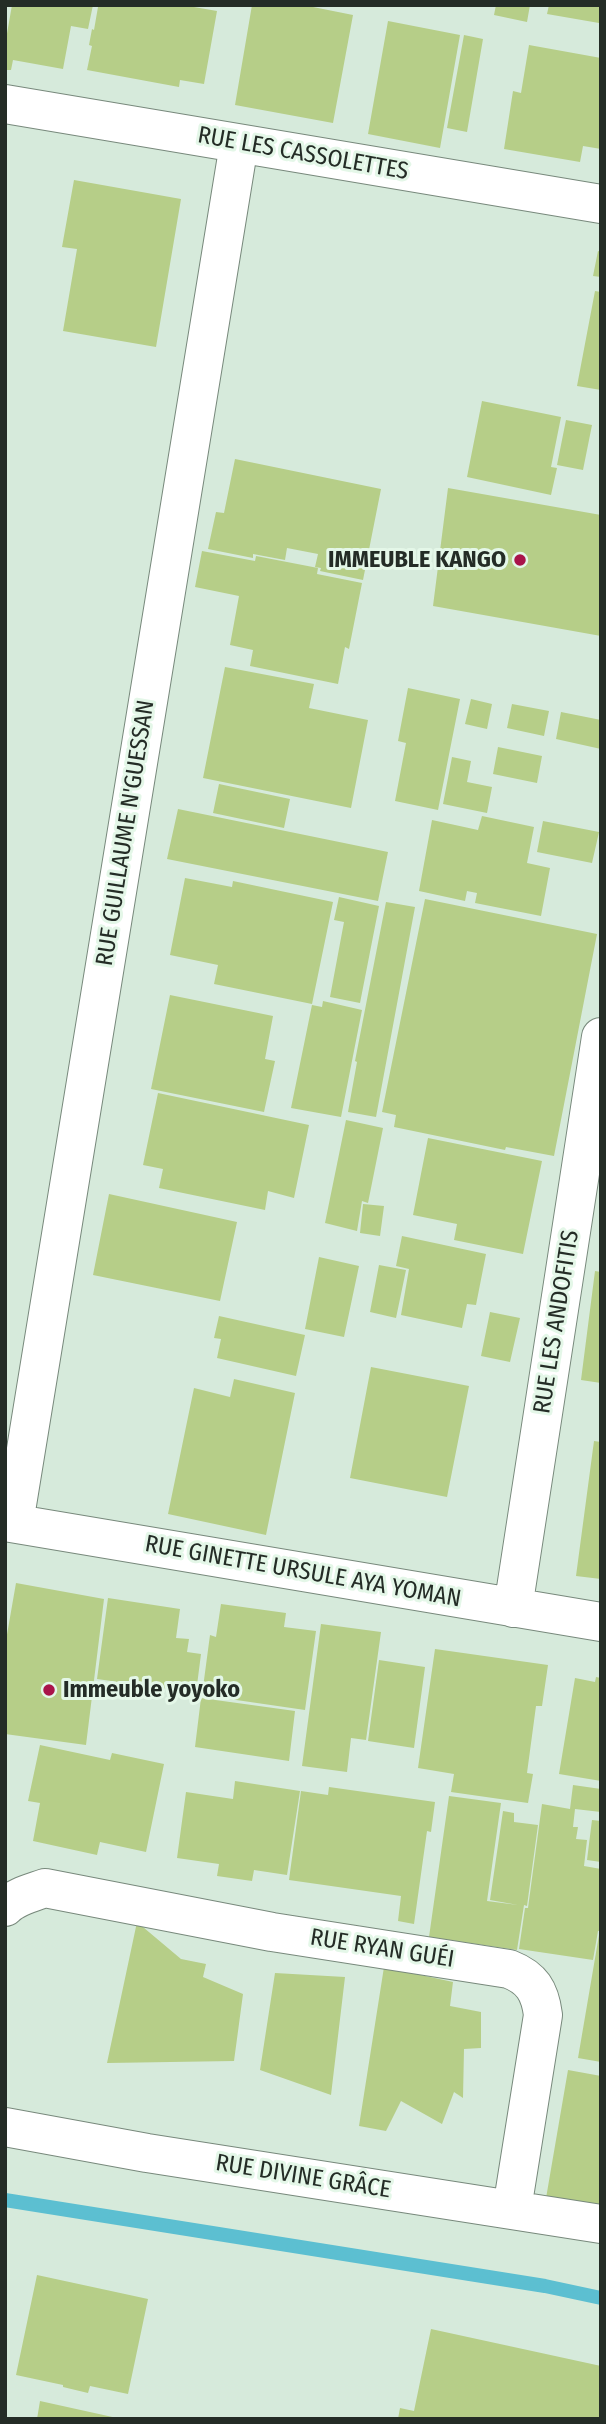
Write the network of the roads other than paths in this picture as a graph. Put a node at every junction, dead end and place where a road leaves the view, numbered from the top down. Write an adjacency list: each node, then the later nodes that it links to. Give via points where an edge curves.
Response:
1 (5, 104): 2 (street, RUE LES CASSOLETTES)
2 (239, 144): 3 (street, RUE LES CASSOLETTES); 5 (street, RUE GUILLAUME N'GUESSAN)
3 (601, 204)
4 (601, 1037): 6 (street, RUE LES ANDOFITIS)
5 (10, 1522): 6 (street, RUE GINETTE URSULE AYA YOMAN)
6 (513, 1608): 7 (street, RUE GINETTE URSULE AYA YOMAN)
7 (601, 1622)
8 (5, 1908): 10 (street, RUE RYAN GUÉI, via 45,1888 523,1974 541,1998 543,2015)
9 (5, 2127): 10 (street, RUE DIVINE GRÂCE)
10 (512, 2209): 11 (street, RUE DIVINE GRÂCE)
11 (601, 2224)

